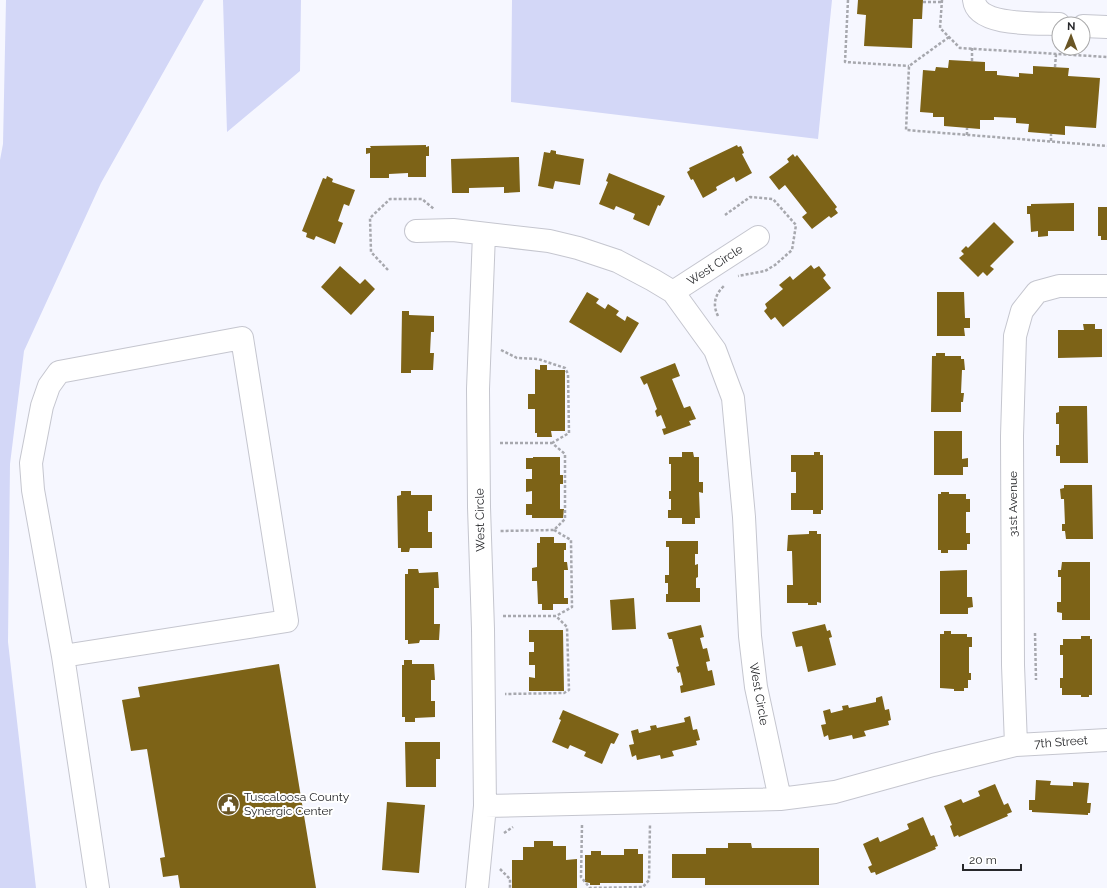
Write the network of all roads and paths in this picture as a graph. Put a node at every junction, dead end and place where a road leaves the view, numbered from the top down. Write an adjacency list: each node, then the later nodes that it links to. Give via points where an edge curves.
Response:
1 (848, 0): 15 (path, via 845,62)
2 (974, 0): 5 (street, via 981,13 998,20)
3 (942, 1): 4 (path); 8 (path, via 940,28)
4 (923, 2)
5 (1051, 23)
6 (1091, 26): 7 (street)
7 (1107, 27)
8 (949, 37): 9 (path, via 960,48); 15 (path)
9 (972, 48): 10 (path); 14 (path)
10 (1051, 54)
11 (1056, 56): 16 (path)
12 (1090, 56): 13 (path)
13 (1107, 57)
14 (972, 61)
15 (909, 66): 19 (path, via 906,130)
16 (1055, 67)
17 (967, 128): 19 (path)
18 (1051, 134): 20 (path)
19 (967, 135): 20 (path)
20 (1051, 142): 21 (path)
21 (1107, 146)
22 (416, 231): 23 (street, West Circle, via 453,230)
23 (484, 234): 26 (street, West Circle, via 549,241 578,248 617,261); 41 (street, West Circle, via 478,389 479,507 483,629)
24 (758, 237): 26 (street, West Circle)
25 (1107, 286): 36 (street, 31st Avenue, via 1059,286 1037,292 1022,311 1015,336 1012,436)
26 (673, 292): 40 (street, West Circle, via 715,350 733,398 744,517 750,636 756,687)
27 (499, 357): 28 (path, via 499,349 517,358 538,359 566,368 569,433)
28 (552, 443): 29 (path, via 500,443); 31 (path, via 564,454 565,519)
29 (500, 450)
30 (500, 524): 31 (path, via 500,531)
31 (554, 530): 33 (path, via 571,540 572,607)
32 (501, 616): 33 (path)
33 (556, 616): 37 (path, via 567,627 569,690 564,694)
34 (1035, 633): 36 (path, via 1036,688)
35 (63, 656): 35 (street, via 287,621 242,338 59,372 49,386 42,406 31,462 33,490); 45 (street)
36 (1014, 692): 39 (street, 31st Avenue)
37 (502, 694)
38 (1107, 740): 39 (street, 7th Street)
39 (1016, 745): 40 (street, via 932,764 835,792)
40 (780, 799): 41 (street)
41 (496, 806): 44 (path); 46 (street, West Circle)
42 (650, 824): 43 (path, via 649,880 643,887 590,888 581,877)
43 (582, 825)
44 (504, 832)
45 (98, 888)
46 (477, 888)

